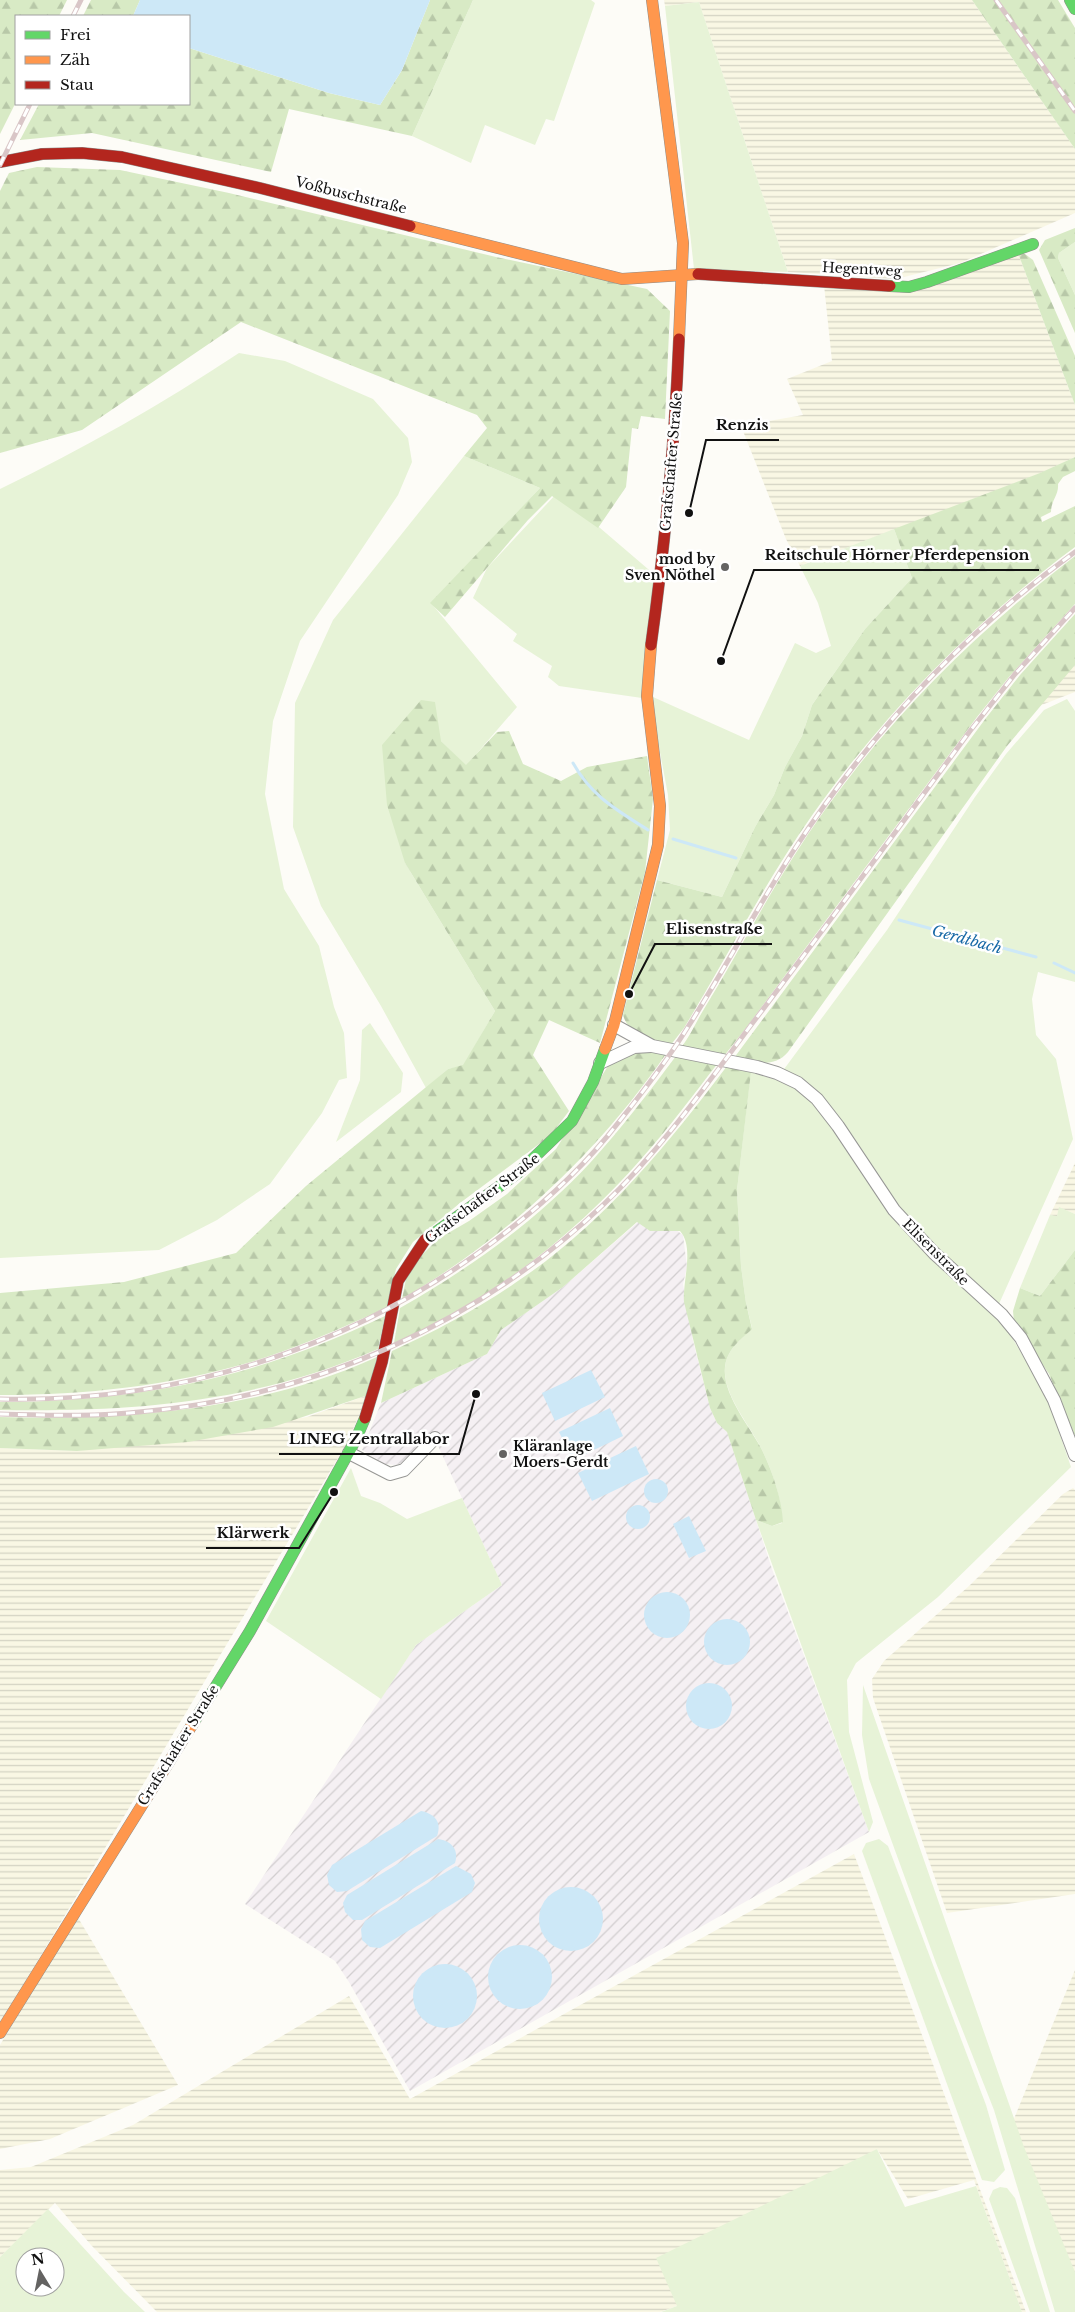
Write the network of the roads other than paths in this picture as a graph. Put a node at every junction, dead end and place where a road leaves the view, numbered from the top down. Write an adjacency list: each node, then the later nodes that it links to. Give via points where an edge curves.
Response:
1 (652, 0): 6 (main road, Grafschafter Straße, via 679,201)
2 (1070, 0): 3 (main road)
3 (1075, 9)
4 (5, 161): 6 (main road, Voßbuschstraße, via 50,154 122,157 260,188 603,275 631,278)
5 (1033, 244): 6 (main road, Hegentweg, via 909,286)
6 (683, 274): 7 (main road, Grafschafter Straße, via 676,411 647,696 660,806 658,845)
7 (614, 1025): 8 (street, Elisenstraße); 9 (main road, Grafschafter Straße)
8 (652, 1046): 9 (street, Elisenstraße, via 634,1047); 12 (street, Elisenstraße, via 777,1073 798,1083 817,1099 894,1210 1021,1338 1054,1400)
9 (600, 1063): 11 (main road, Grafschafter Straße, via 572,1121 518,1173 425,1240 405,1267 398,1281 370,1410)
10 (435, 1438): 11 (street, via 404,1470 390,1474)
11 (349, 1453): 13 (main road, Grafschafter Straße, via 250,1631)
12 (1075, 1456)
13 (0, 2033)

